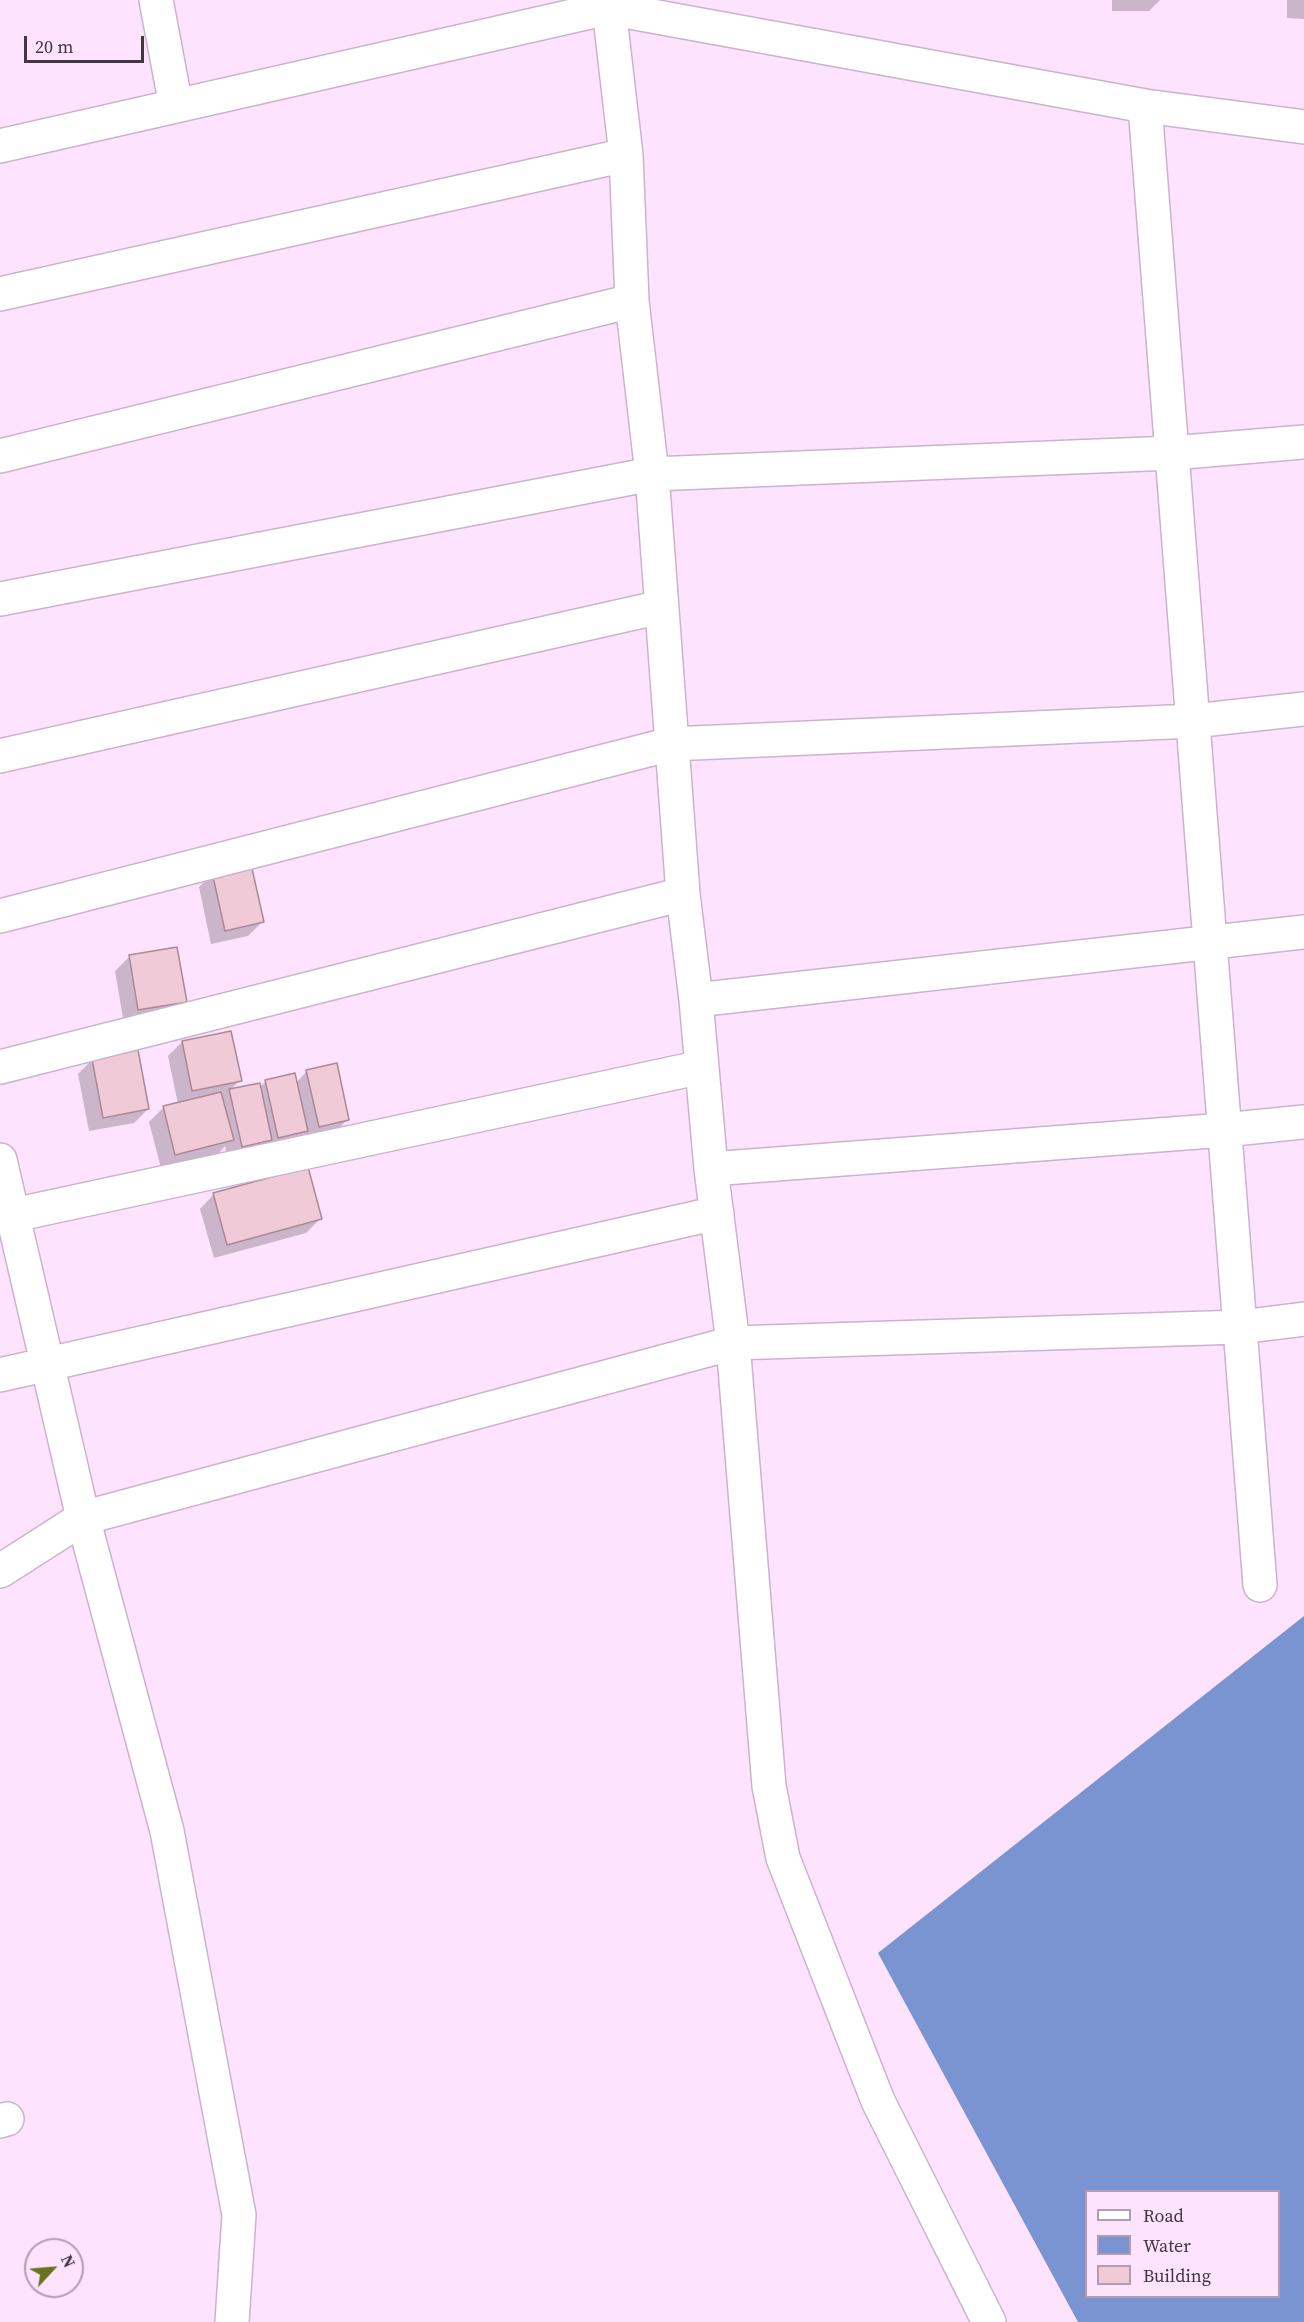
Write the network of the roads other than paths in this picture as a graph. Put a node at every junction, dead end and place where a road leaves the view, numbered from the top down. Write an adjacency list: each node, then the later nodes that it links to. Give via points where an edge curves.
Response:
1 (156, 0): 3 (street)
2 (608, 4): 3 (street); 4 (street); 7 (street)
3 (176, 106): 6 (street)
4 (1145, 106): 5 (street); 11 (street)
5 (1304, 127)
6 (0, 146)
7 (626, 155): 8 (street); 9 (street)
8 (0, 294)
9 (632, 301): 12 (street); 13 (street)
10 (1304, 442): 11 (street)
11 (1172, 453): 13 (street); 17 (street)
12 (0, 456)
13 (652, 474): 14 (street); 15 (street)
14 (0, 599)
15 (661, 607): 18 (street); 19 (street)
16 (1304, 709): 17 (street)
17 (1193, 721): 18 (street); 23 (street)
18 (671, 744): 20 (street); 21 (street)
19 (0, 756)
20 (683, 894): 24 (street); 26 (street)
21 (0, 916)
22 (1304, 932): 23 (street)
23 (1210, 941): 24 (street); 28 (street)
24 (696, 1000): 25 (street)
25 (702, 1066): 30 (street); 32 (street)
26 (0, 1067)
27 (1304, 1122): 28 (street)
28 (1224, 1130): 30 (street); 34 (street)
29 (0, 1160): 32 (street)
30 (711, 1169): 31 (street)
31 (717, 1213): 35 (street); 36 (street)
32 (6, 1217): 36 (street)
33 (1304, 1319): 34 (street)
34 (1240, 1327): 35 (street); 40 (street)
35 (733, 1343): 38 (street); 42 (street, via 769,1786 783,1858 878,2101)
36 (47, 1363): 37 (street); 38 (street)
37 (0, 1375)
38 (83, 1518): 39 (street); 41 (street, via 167,1831 239,2215)
39 (0, 1571)
40 (1260, 1586)
41 (232, 2322)
42 (989, 2322)

